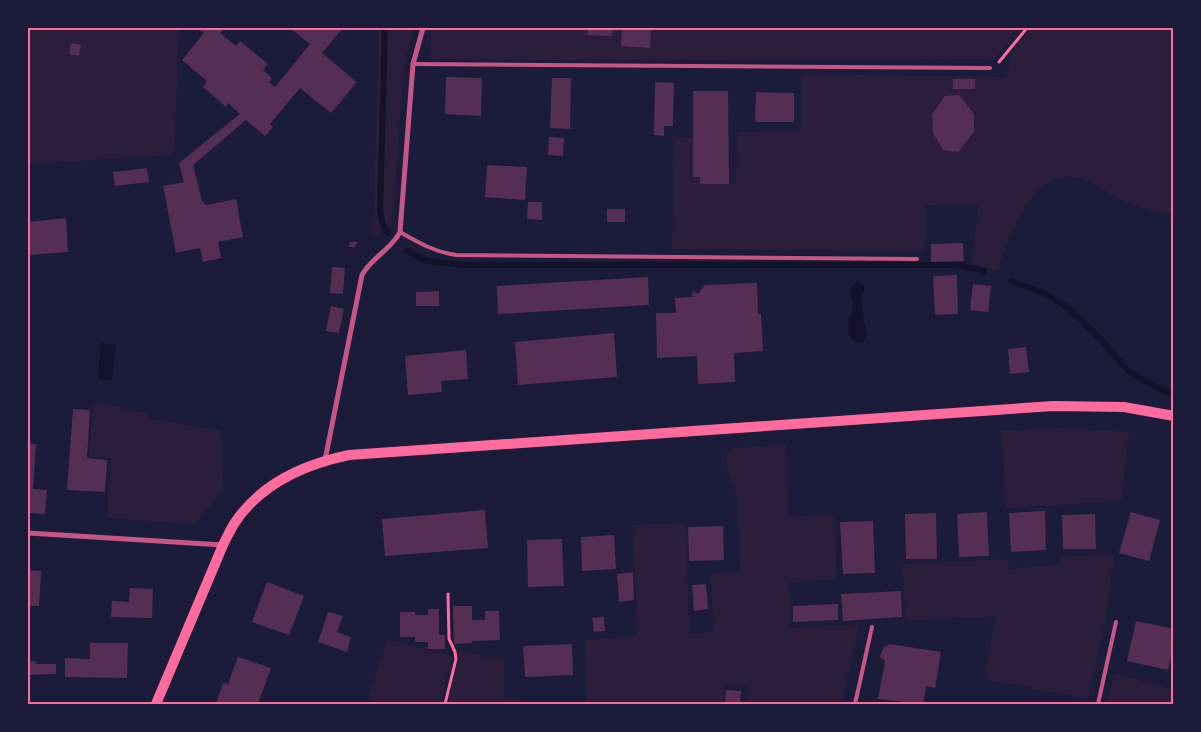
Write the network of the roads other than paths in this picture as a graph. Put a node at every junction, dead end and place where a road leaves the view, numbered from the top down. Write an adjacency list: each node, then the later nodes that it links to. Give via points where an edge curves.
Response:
1 (423, 28): 2 (street)
2 (413, 64): 3 (lane); 4 (street)
3 (990, 68)
4 (400, 232): 5 (lane, via 428,248 456,255); 7 (street, via 362,275)
5 (916, 259)
6 (1174, 416): 7 (main road, via 1124,407 1053,406 349,455)
7 (325, 460): 9 (main road, via 305,467 250,504)
8 (28, 533): 9 (street)
9 (223, 545): 12 (main road)
10 (1116, 622): 14 (lane)
11 (872, 628): 13 (lane)
12 (156, 704)
13 (855, 704)
14 (1098, 704)

